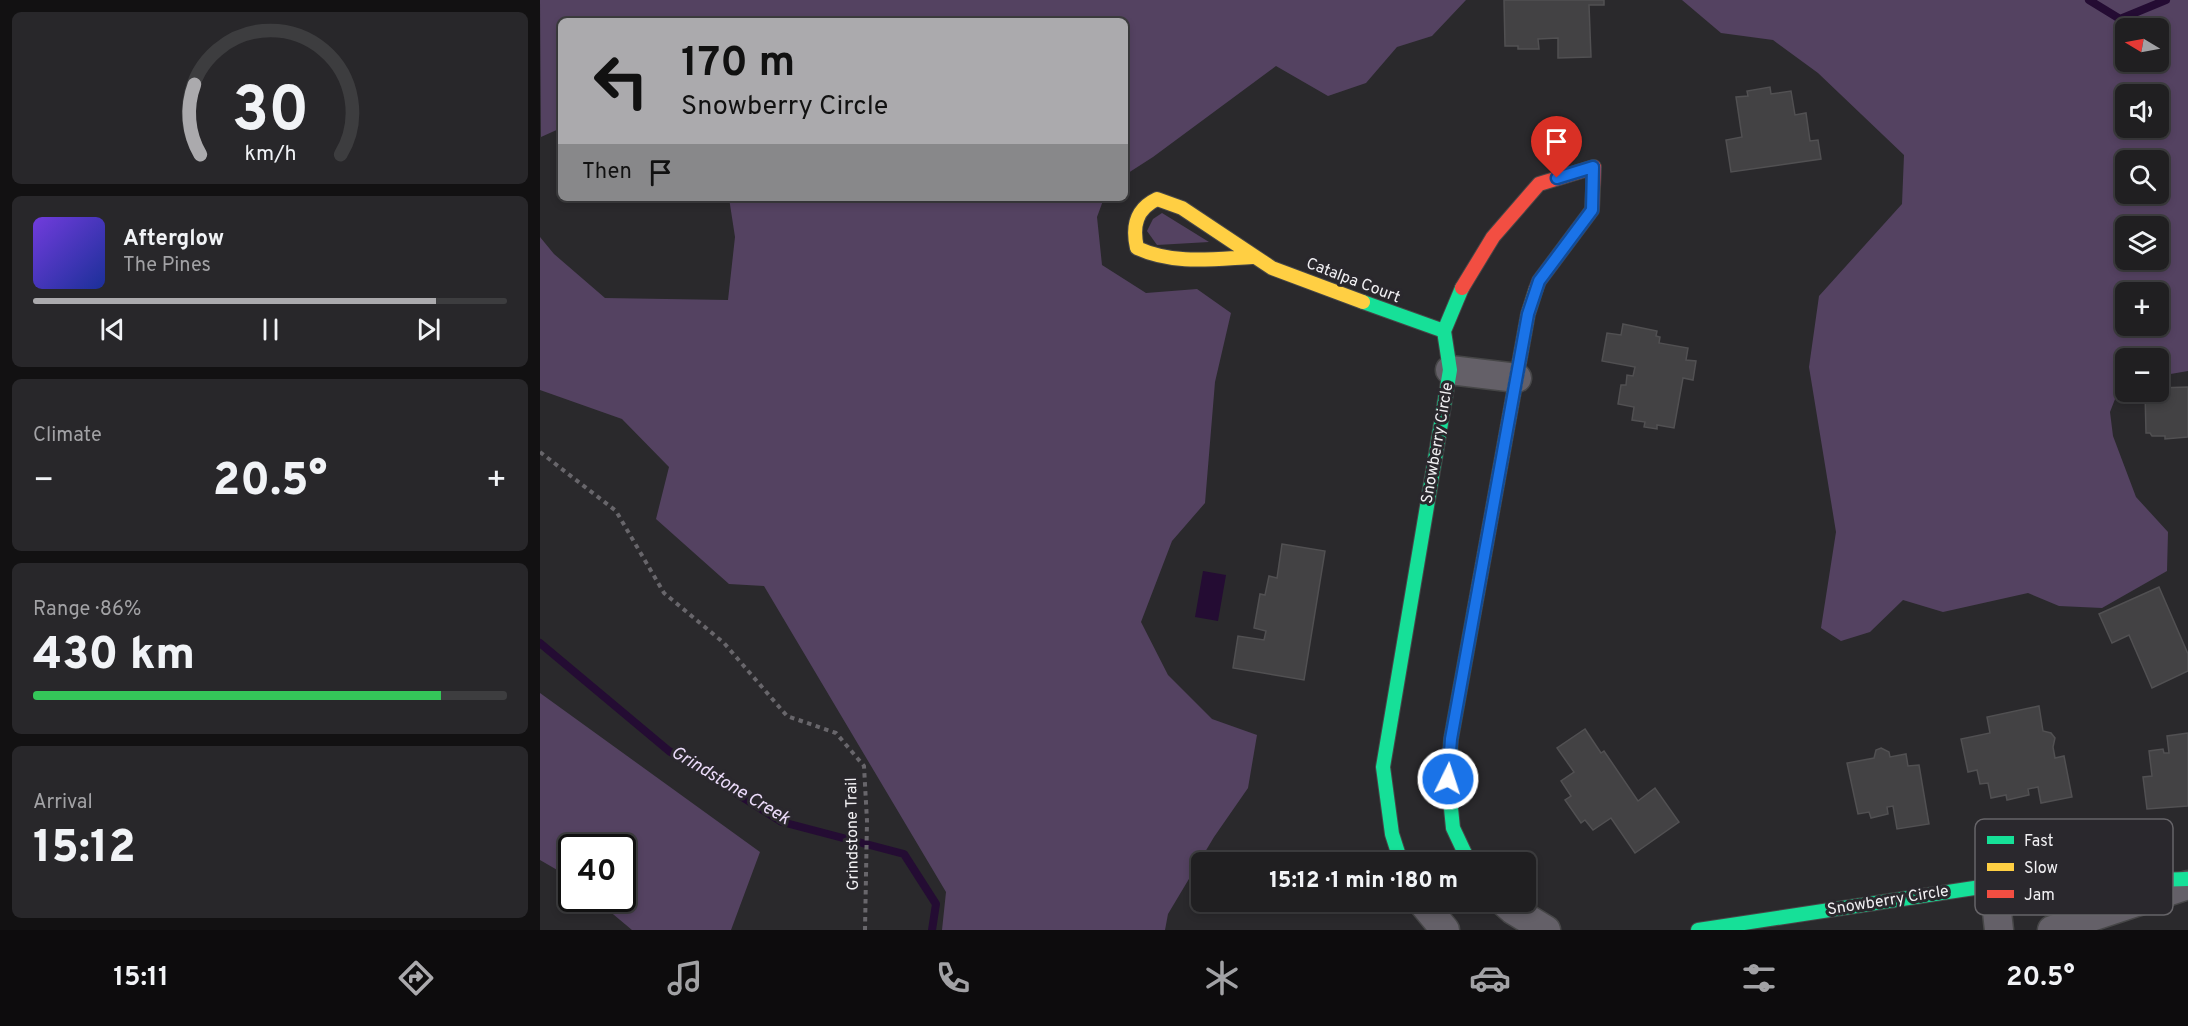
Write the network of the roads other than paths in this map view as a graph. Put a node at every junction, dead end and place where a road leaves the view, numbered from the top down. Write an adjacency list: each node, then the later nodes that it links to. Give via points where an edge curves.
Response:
1 (1252, 257): 1 (street, Catalpa Court, via 1182,208 1157,199 1145,203 1136,219 1133,236 1137,248 1152,257); 2 (street, Catalpa Court, via 1272,268)
2 (1444, 331): 3 (street, Snowberry Circle); 4 (street, via 1464,284 1493,237 1539,184 1593,167 1592,210 1539,281 1528,314)
3 (1450, 370): 4 (street); 5 (street, Snowberry Circle, via 1383,767)
4 (1517, 378): 6 (street, via 1451,739 1448,779 1453,828)
5 (1398, 852)
6 (1464, 852)
7 (2173, 879): 8 (street, Snowberry Circle)
8 (2188, 879)
9 (2188, 885): 11 (street)
10 (1975, 888): 18 (street, Snowberry Circle)
11 (2173, 890)
12 (1430, 912): 16 (street)
13 (1516, 912): 17 (street)
14 (1997, 915): 19 (street)
15 (2097, 915): 20 (street)
16 (1445, 930)
17 (1546, 930)
18 (1698, 930)
19 (1999, 930)
20 (2052, 930)

